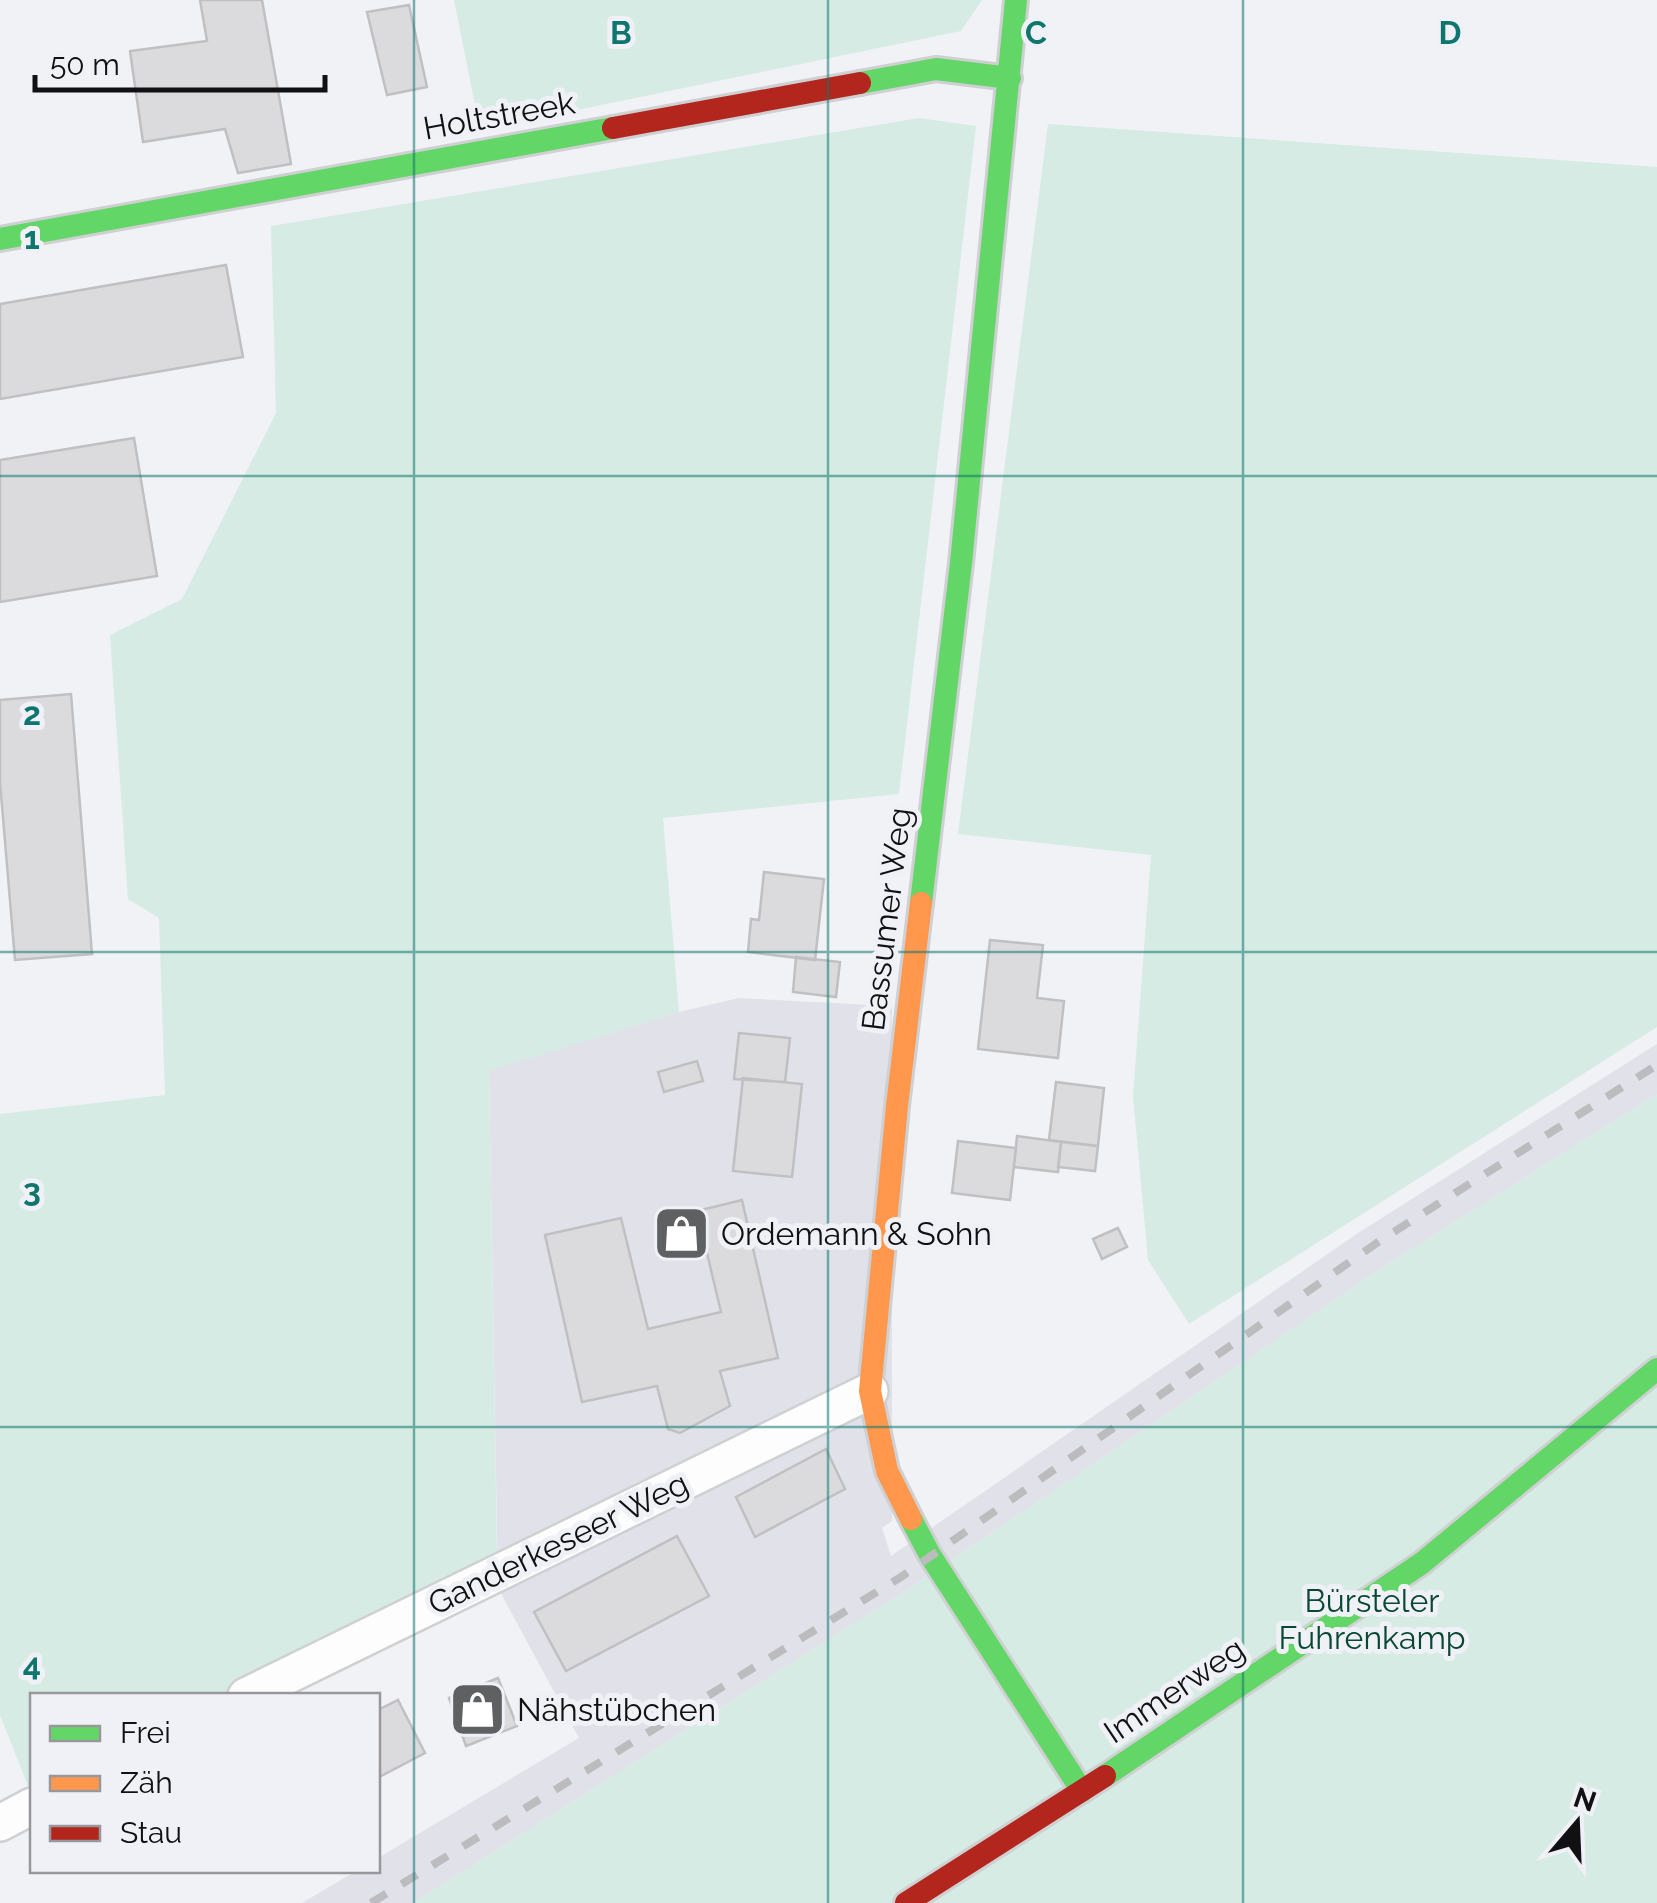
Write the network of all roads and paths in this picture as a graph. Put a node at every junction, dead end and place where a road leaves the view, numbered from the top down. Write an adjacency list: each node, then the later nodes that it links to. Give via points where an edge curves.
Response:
1 (1016, 0): 2 (street, Bassumer Weg)
2 (1010, 78): 3 (street, Holtstreek, via 936,70); 5 (street, Bassumer Weg)
3 (0, 239)
4 (1657, 1368): 7 (street, Immerweg, via 1422,1563)
5 (870, 1390): 6 (street, Ganderkeseer Weg); 7 (street, Bassumer Weg, via 887,1471 930,1555)
6 (252, 1693)
7 (1082, 1790): 10 (street, Immerweg)
8 (30, 1807): 9 (street)
9 (0, 1823)
10 (906, 1903)

